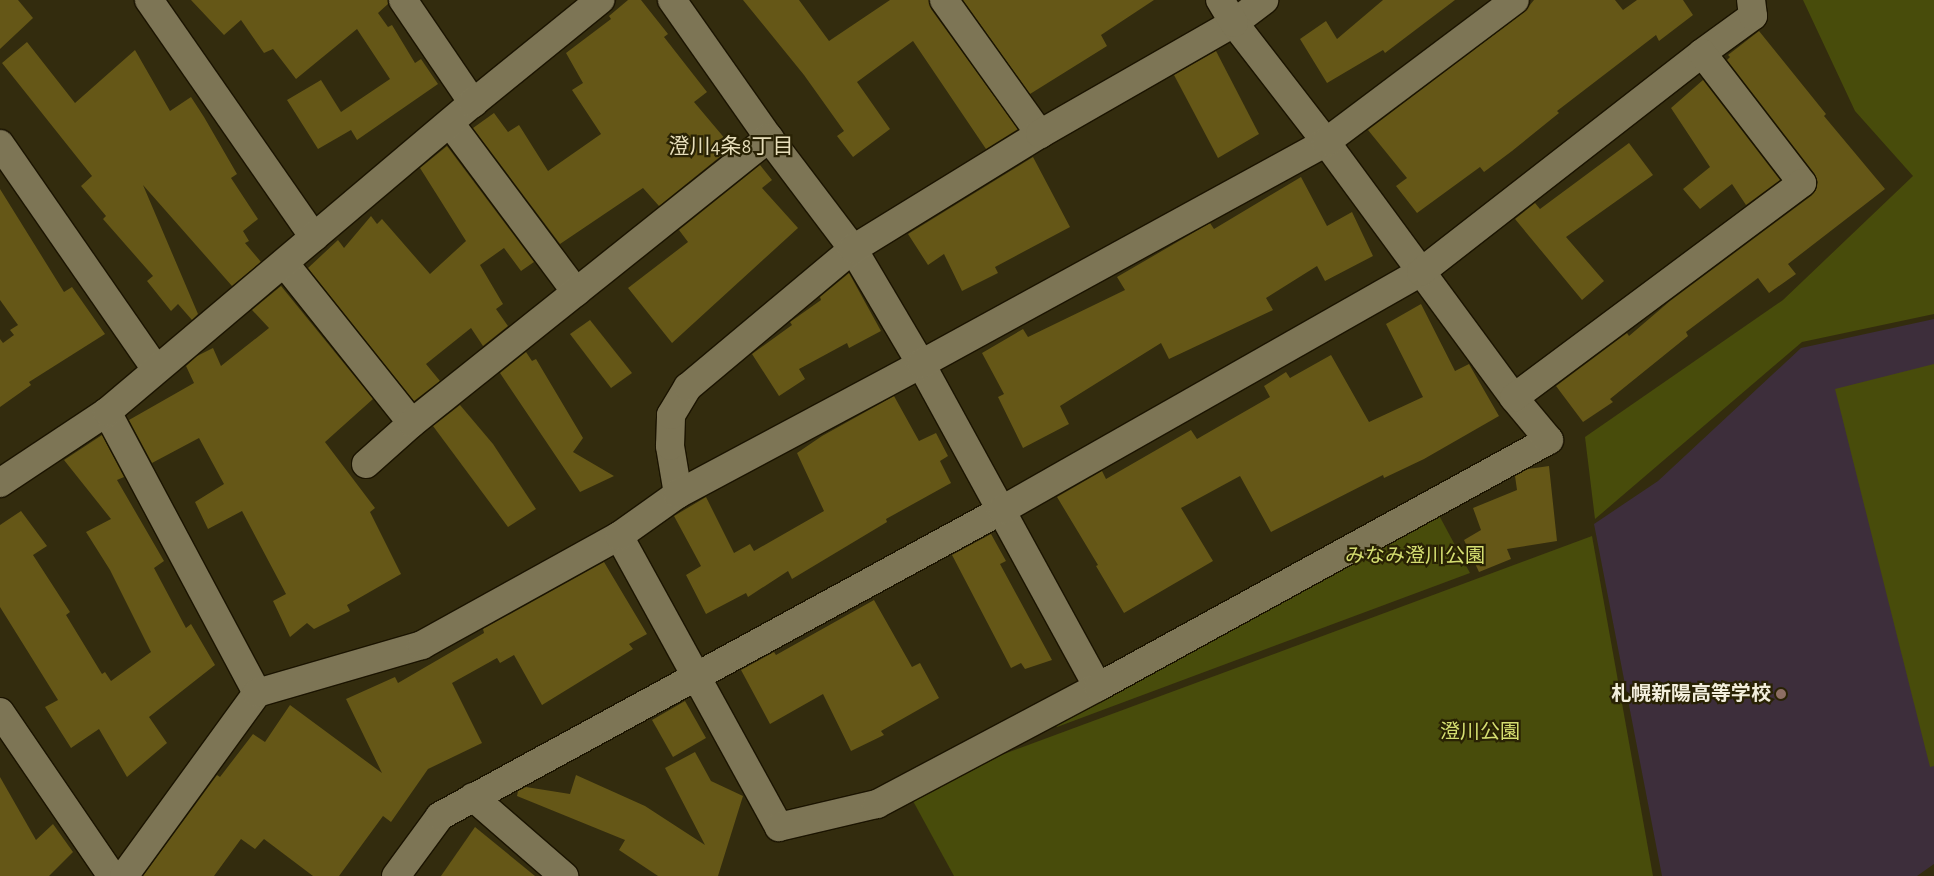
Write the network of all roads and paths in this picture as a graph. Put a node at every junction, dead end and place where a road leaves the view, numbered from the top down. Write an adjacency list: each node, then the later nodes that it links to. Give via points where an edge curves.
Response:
1 (148, 0): 18 (street)
2 (403, 0): 12 (street)
3 (600, 0): 12 (street)
4 (672, 0): 15 (street)
5 (944, 0): 14 (street)
6 (1220, 0): 10 (street)
7 (1264, 0): 10 (street)
8 (1516, 0): 16 (street)
9 (1751, 0): 11 (street, via 1754,16)
10 (1234, 23): 14 (street); 16 (street)
11 (1702, 53): 21 (street); 25 (street, via 1802,183)
12 (473, 102): 13 (street)
13 (450, 123): 18 (street); 22 (street)
14 (1040, 134): 19 (street)
15 (769, 138): 19 (street); 22 (street)
16 (1326, 142): 21 (street); 23 (street)
17 (0, 144): 24 (street)
18 (314, 237): 20 (street)
19 (853, 249): 23 (street); 30 (street, via 688,387 671,415 670,446)
20 (285, 264): 24 (street); 27 (street)
21 (1421, 272): 25 (street); 31 (street)
22 (576, 292): 27 (street)
23 (921, 364): 30 (street); 31 (street)
24 (156, 369): 26 (street)
25 (1514, 398): 34 (street, via 1548,440)
26 (107, 412): 29 (street); 35 (street)
27 (412, 423): 28 (street)
28 (366, 464)
29 (0, 483)
30 (678, 494): 32 (street)
31 (1002, 510): 33 (street); 34 (street)
32 (619, 536): 33 (street); 35 (street, via 422,646)
33 (696, 675): 34 (street, via 779,827 877,804); 37 (street)
34 (1098, 687)
35 (257, 693): 39 (street)
36 (0, 712): 38 (street)
37 (473, 797): 40 (street, via 440,816); 41 (street)
38 (112, 876)
39 (124, 876)
40 (396, 876)
41 (564, 876)

